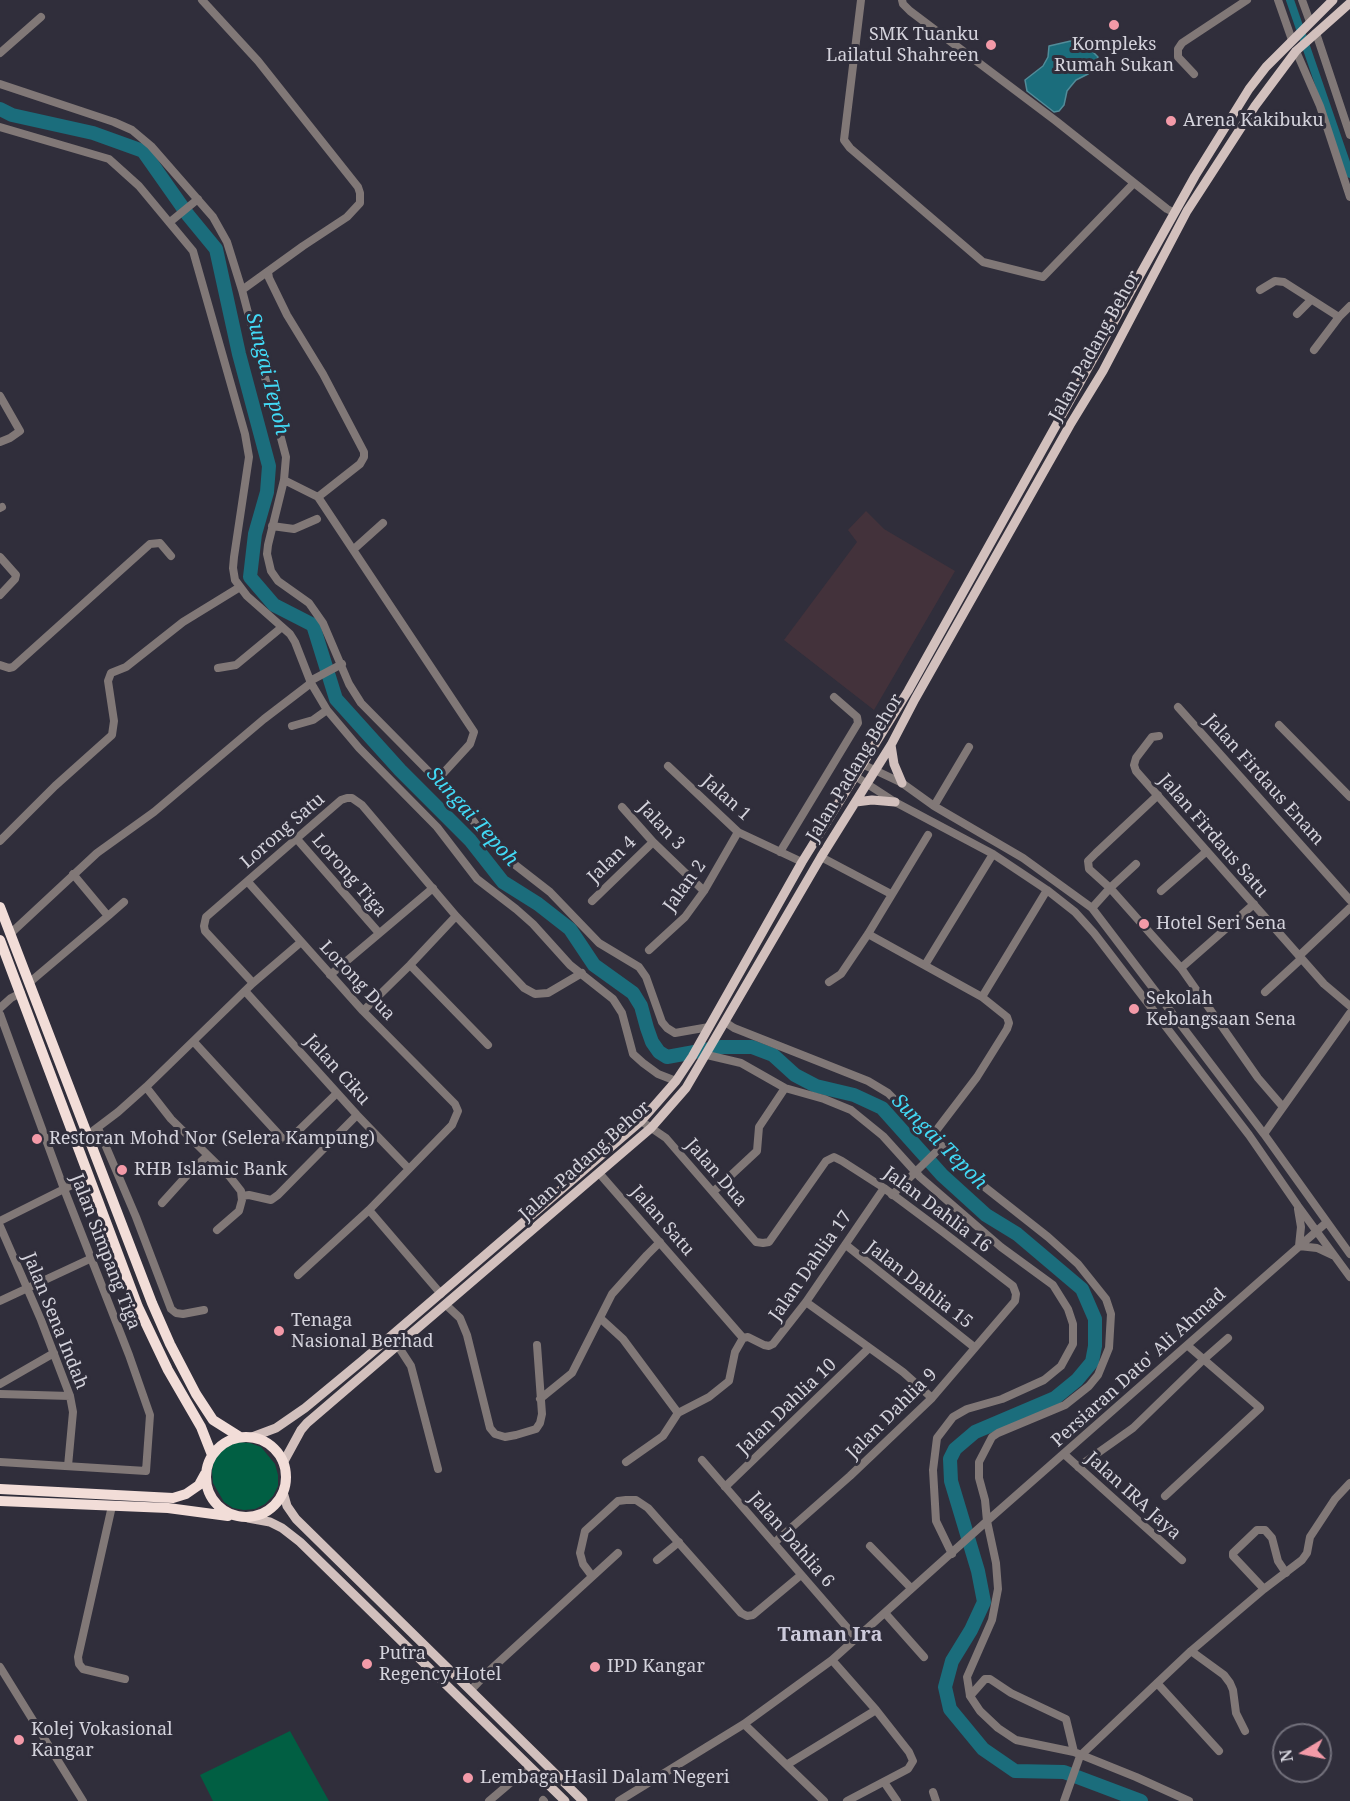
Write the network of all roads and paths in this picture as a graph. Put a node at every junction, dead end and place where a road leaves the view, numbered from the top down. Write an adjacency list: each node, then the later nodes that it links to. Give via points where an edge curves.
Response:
1 (202, 0): 25 (street, via 258,61 360,193 360,203 347,217)
2 (861, 0): 19 (street, via 844,140 983,262 1043,277)
3 (902, 0): 19 (street, via 910,11)
4 (1247, 0): 15 (street, via 1182,43 1178,57)
5 (1278, 0): 12 (street)
6 (1302, 0): 10 (street)
7 (1333, 0): 10 (main road, Jalan Padang Behor)
8 (1349, 6): 11 (main road, Jalan Padang Behor)
9 (41, 17): 14 (street)
10 (1310, 22): 12 (main road, Jalan Padang Behor)
11 (1316, 33): 13 (main road, Jalan Padang Behor); 18 (street)
12 (1292, 40): 22 (main road, Jalan Padang Behor, via 1249,89)
13 (1297, 50): 20 (street); 23 (main road, Jalan Padang Behor, via 1236,133)
14 (0, 53)
15 (1194, 74)
16 (0, 84): 21 (street, via 132,130)
17 (0, 127): 24 (street, via 109,159)
18 (1350, 135)
19 (1134, 183): 22 (street)
20 (1350, 198)
21 (198, 199): 24 (street); 26 (street, via 223,232)
22 (1173, 212): 23 (main road); 58 (main road, Jalan Padang Behor, via 908,691)
23 (1186, 212): 56 (main road, Jalan Padang Behor, via 1103,371)
24 (173, 220): 43 (street, via 193,250 245,434 249,457 233,568)
25 (268, 272): 26 (street); 36 (street, via 287,315 364,452 360,464)
26 (242, 290): 35 (street, via 281,434 286,457)
27 (1260, 290): 28 (street, via 1279,280)
28 (1311, 300): 30 (street); 31 (street)
29 (1350, 306): 31 (street)
30 (1297, 314)
31 (1340, 317): 32 (street)
32 (1314, 350)
33 (0, 396): 34 (street, via 20,431)
34 (0, 442)
35 (284, 480): 36 (street); 39 (street)
36 (318, 497): 40 (street)
37 (317, 519): 39 (street, via 294,529)
38 (383, 523): 40 (street)
39 (272, 526): 47 (street, via 267,554 271,571 315,610 330,635)
40 (354, 549): 62 (street, via 474,732 471,744)
41 (171, 556): 46 (street, via 160,543 150,544 13,667)
42 (0, 557): 44 (street, via 16,575)
43 (240, 587): 45 (street); 74 (street, via 111,674 111,735)
44 (0, 594)
45 (282, 627): 48 (street, via 236,665); 49 (street, via 295,642)
46 (0, 665)
47 (338, 666): 49 (street); 62 (street, via 357,698)
48 (218, 668)
49 (312, 680): 52 (street); 82 (street)
50 (834, 697): 77 (street, via 857,717 858,723)
51 (1179, 707): 91 (street, Jalan Firdaus Enam)
52 (327, 710): 54 (street, via 313,720); 109 (street, via 437,827 477,879 533,924)
53 (1279, 725): 66 (street)
54 (292, 726)
55 (1159, 736): 65 (street, Jalan Firdaus Satu, via 1152,737 1134,765)
56 (891, 745): 60 (main road, Jalan Padang Behor); 64 (main road)
57 (969, 747): 69 (street)
58 (862, 764): 60 (street); 61 (main road, Jalan Padang Behor)
59 (668, 766): 71 (street, Jalan 1)
60 (875, 770): 63 (main road, Jalan Padang Behor); 64 (street)
61 (855, 776): 63 (street); 80 (main road, Jalan Padang Behor)
62 (437, 780): 124 (street, via 506,857 550,892 599,943 639,967 667,1028 675,1033)
63 (867, 783): 67 (main road, Jalan Padang Behor); 68 (street)
64 (902, 783): 69 (street)
65 (1158, 795): 76 (street, Jalan Firdaus Satu); 85 (street, via 1088,861 1089,869)
66 (1350, 797)
67 (856, 802): 68 (main road); 79 (main road, Jalan Padang Behor)
68 (895, 802): 78 (street)
69 (934, 806): 95 (street, via 1023,858)
70 (622, 807): 75 (street, Jalan 3)
71 (738, 832): 77 (street, Jalan 1); 87 (street, Jalan 2)
72 (928, 835): 89 (street)
73 (296, 838): 83 (street, Lorong Satu); 84 (street, Lorong Satu, via 341,800 352,798); 99 (street, Lorong Tiga)
74 (0, 841)
75 (653, 842): 87 (street, Jalan 3); 90 (street, Jalan 4)
76 (1207, 851): 88 (street); 93 (street, Jalan Firdaus Satu)
77 (780, 852): 80 (street, Jalan 1)
78 (993, 854): 86 (street); 107 (street)
79 (822, 857): 89 (street); 123 (main road, Jalan Padang Behor)
80 (802, 862): 124 (main road, Jalan Padang Behor)
81 (1136, 864): 85 (street)
82 (73, 874): 97 (street); 100 (street)
83 (248, 882): 103 (street, Lorong Dua); 112 (street, Lorong Satu, via 206,917 204,926)
84 (433, 888): 98 (street, Lorong Satu); 99 (street)
85 (1110, 888): 95 (street); 108 (street)
86 (1047, 890): 117 (street); 153 (street, via 1094,933 1250,1135)
87 (704, 891): 104 (street, Jalan 2, via 685,916)
88 (1161, 891)
89 (891, 894): 101 (street)
90 (592, 900)
91 (1350, 900)
92 (124, 902): 97 (street)
93 (1254, 904): 105 (street, Jalan Firdaus Satu); 108 (street)
94 (0, 907): 100 (highway)
95 (1092, 908): 137 (street)
96 (1350, 908): 105 (street)
97 (108, 916): 113 (street)
98 (456, 916): 106 (street); 109 (street, Lorong Satu, via 535,994 548,993)
99 (379, 933): 110 (street)
100 (10, 934): 113 (highway)
101 (868, 934): 107 (street); 111 (street, via 841,974)
102 (0, 940): 116 (highway)
103 (301, 942): 110 (street, Lorong Dua); 112 (street)
104 (649, 950)
105 (1300, 958): 115 (street); 118 (street, Jalan Firdaus Satu)
106 (410, 965): 120 (street); 126 (street)
107 (925, 965): 117 (street)
108 (1181, 968): 132 (street)
109 (582, 973): 128 (street, via 614,999 633,1054 658,1074)
110 (330, 975): 120 (street, Lorong Dua)
111 (829, 982)
112 (253, 983): 114 (street)
113 (31, 986): 116 (highway); 138 (highway)
114 (245, 991): 125 (street); 131 (street, Jalan Ciku)
115 (1265, 992)
116 (21, 993): 119 (street); 140 (highway)
117 (982, 997): 139 (street, via 1009,1023 977,1077)
118 (1350, 1006)
119 (0, 1008)
120 (363, 1011): 143 (street, Lorong Dua, via 458,1111 452,1125)
121 (1350, 1013): 132 (street)
122 (0, 1014): 148 (street, Jalan Simpang Tiga)
123 (724, 1025): 127 (main road, Jalan Padang Behor); 139 (street, via 876,1085)
124 (707, 1030): 128 (main road, Jalan Padang Behor)
125 (194, 1042): 129 (street); 131 (street, via 283,1139 289,1139)
126 (488, 1045)
127 (707, 1055): 130 (street, via 741,1064); 136 (main road, Jalan Padang Behor, via 686,1088)
128 (676, 1081): 134 (main road, Jalan Padang Behor)
129 (146, 1088): 135 (street); 142 (street)
130 (785, 1088): 144 (street, via 851,1110 883,1136); 149 (street, via 759,1127 757,1151)
131 (337, 1093): 133 (street, Jalan Ciku)
132 (1283, 1107): 137 (street)
133 (357, 1115): 143 (street, Jalan Ciku); 151 (street, via 278,1195 271,1200 249,1195)
134 (641, 1121): 136 (street, Jalan Dua); 172 (main road, Jalan Padang Behor)
135 (98, 1128): 138 (street); 163 (street)
136 (651, 1128): 145 (main road, Jalan Padang Behor); 149 (street, Jalan Dua, via 666,1138)
137 (1264, 1134): 156 (street)
138 (87, 1136): 140 (street); 165 (highway)
139 (933, 1136): 141 (street)
140 (77, 1143): 146 (highway)
141 (939, 1148): 144 (street); 214 (street, via 1078,1264 1101,1291 1111,1314 1109,1348 1089,1386 1065,1405 998,1433 987,1445 978,1469 986,1500)
142 (207, 1156): 151 (street, via 230,1177); 152 (street)
143 (408, 1168): 154 (street)
144 (915, 1172): 150 (street); 219 (street, via 1001,1247 1053,1285 1065,1301 1073,1324 1072,1344 1061,1366 1044,1380 967,1409 947,1423 937,1438 933,1470 936,1521)
145 (599, 1173): 160 (street, Jalan Satu); 176 (main road, Jalan Padang Behor)
146 (92, 1185): 148 (street, via 78,1182); 197 (highway, via 138,1307)
147 (884, 1188): 150 (street, Jalan Dahlia 16); 161 (street, Jalan Dahlia 16, via 834,1157 826,1161 769,1242); 162 (street, Jalan Dahlia 17)
148 (64, 1189): 155 (street); 168 (street, Jalan Simpang Tiga)
149 (713, 1192): 161 (street, Jalan Dua)
150 (892, 1195): 173 (street, Jalan Dahlia 16, via 1013,1286)
151 (242, 1198): 158 (street, via 239,1211)
152 (162, 1203)
153 (1298, 1206): 159 (street); 164 (street)
154 (369, 1210): 169 (street); 172 (street)
155 (0, 1221)
156 (1327, 1222): 159 (street, Persiaran Dato' Ali Ahmad); 166 (street)
157 (0, 1226): 171 (street, Jalan Sena Indah)
158 (217, 1230)
159 (1316, 1232): 164 (street, Persiaran Dato' Ali Ahmad); 167 (street)
160 (660, 1242): 178 (street, via 612,1294); 179 (street, Jalan Satu)
161 (756, 1242)
162 (846, 1245): 175 (street, Jalan Dahlia 17); 184 (street, Jalan Dahlia 15)
163 (147, 1246): 165 (street); 177 (street, via 171,1309 183,1314)
164 (1299, 1246): 167 (street, via 1317,1248); 182 (street, Persiaran Dato' Ali Ahmad)
165 (132, 1252): 194 (highway, via 170,1344 196,1394 213,1420)
166 (1350, 1254)
167 (1335, 1257): 170 (street)
168 (92, 1258): 171 (street); 202 (street, Jalan Simpang Tiga, via 150,1414 146,1471)
169 (298, 1275)
170 (1350, 1277)
171 (27, 1287): 174 (street); 186 (street, Jalan Sena Indah)
172 (441, 1294): 195 (main road, Jalan Padang Behor, via 305,1408 276,1428)
173 (1016, 1294): 184 (street, Jalan Dahlia 9, via 1015,1301)
174 (0, 1301)
175 (806, 1302): 179 (street, Jalan Dahlia 17, via 773,1344 764,1345 748,1336); 185 (street)
176 (446, 1305): 183 (main road, Jalan Padang Behor); 192 (street, via 460,1318 467,1335 490,1428 495,1434 516,1436 536,1429 542,1414)
177 (204, 1310)
178 (600, 1318): 192 (street, via 572,1372); 193 (street, via 623,1340)
179 (742, 1338): 193 (street, via 736,1346 729,1381)
180 (1228, 1338): 187 (street)
181 (537, 1345): 192 (street)
182 (1187, 1345): 187 (street); 196 (street, Persiaran Dato' Ali Ahmad)
183 (398, 1346): 201 (main road, Jalan Padang Behor, via 307,1423); 204 (street, via 411,1366)
184 (974, 1347): 191 (street, Jalan Dahlia 9)
185 (869, 1348): 191 (street); 207 (street, Jalan Dahlia 10)
186 (54, 1353): 188 (street); 190 (street, Jalan Sena Indah)
187 (1203, 1360): 203 (street, via 1133,1428); 210 (street, via 1260,1408)
188 (0, 1383)
189 (0, 1394): 190 (street)
190 (70, 1396): 202 (street, Jalan Sena Indah, via 73,1412)
191 (932, 1398): 216 (street, Jalan Dahlia 9)
192 (540, 1399)
193 (678, 1413): 199 (street, via 663,1436)
194 (240, 1437): 195 (highway); 197 (highway, via 224,1443)
195 (252, 1437): 201 (highway, via 271,1446)
196 (1065, 1454): 203 (street, Jalan IRA Jaya); 214 (street, Persiaran Dato' Ali Ahmad)
197 (212, 1455): 205 (highway)
198 (702, 1460): 207 (street, Jalan Dahlia 6)
199 (626, 1461)
200 (0, 1462): 202 (street)
201 (283, 1463): 209 (highway)
202 (68, 1466)
203 (1078, 1467): 221 (street, Jalan IRA Jaya)
204 (438, 1469)
205 (206, 1473): 208 (highway, via 199,1485 173,1498); 213 (highway, via 212,1499 227,1514)
206 (1350, 1483): 222 (street, via 1310,1538 1307,1553)
207 (725, 1487): 216 (street, Jalan Dahlia 6)
208 (0, 1489)
209 (283, 1492): 213 (highway, via 263,1514); 231 (main road, via 286,1506 296,1519)
210 (1165, 1496)
211 (0, 1501): 212 (highway)
212 (112, 1506): 213 (highway, via 168,1508); 235 (street, via 78,1658 83,1669)
213 (242, 1518): 234 (main road, via 270,1522 290,1533)
214 (984, 1524): 219 (street, Persiaran Dato' Ali Ahmad); 238 (street, via 996,1563 998,1589 992,1620 968,1677)
215 (679, 1542): 220 (street); 223 (street, via 747,1616); 224 (street, via 643,1503 618,1501 585,1531 580,1553)
216 (774, 1543): 223 (street, Jalan Dahlia 6)
217 (870, 1546): 225 (street)
218 (618, 1553): 224 (street)
219 (952, 1554): 225 (street, Persiaran Dato' Ali Ahmad)
220 (657, 1560)
221 (1182, 1560)
222 (1286, 1573): 226 (street); 226 (street, via 1272,1538 1265,1530 1257,1530 1233,1556)
223 (801, 1575): 228 (street, Jalan Dahlia 6)
224 (592, 1576): 237 (street)
225 (911, 1588): 227 (street, Persiaran Dato' Ali Ahmad)
226 (1264, 1589): 229 (street)
227 (885, 1612): 228 (street, Persiaran Dato' Ali Ahmad); 230 (street)
228 (857, 1639): 232 (street, Persiaran Dato' Ali Ahmad)
229 (1191, 1651): 236 (street); 241 (street, via 1230,1683 1236,1713)
230 (924, 1657)
231 (438, 1658): 234 (main road); 237 (main road)
232 (832, 1660): 239 (street); 240 (street, Persiaran Dato' Ali Ahmad)
233 (0, 1668): 248 (street)
234 (428, 1668): 245 (main road)
235 (124, 1679)
236 (1157, 1683): 242 (street); 243 (street)
237 (471, 1690): 251 (main road)
238 (970, 1696): 243 (street, via 980,1711 1016,1740); 243 (street, via 985,1679 990,1679 1066,1719)
239 (876, 1710): 244 (street); 246 (street, via 913,1761 909,1769)
240 (744, 1724): 244 (street); 252 (street, Persiaran Dato' Ali Ahmad)
241 (1245, 1731)
242 (1219, 1751)
243 (1077, 1757): 257 (street); 258 (street, via 1125,1772)
244 (788, 1764): 253 (street)
245 (529, 1767): 249 (street); 250 (main road)
246 (884, 1782): 254 (street); 255 (street)
247 (933, 1792): 256 (street)
248 (84, 1801)
249 (489, 1801)
250 (565, 1801)
251 (583, 1801)
252 (619, 1801)
253 (824, 1801)
254 (847, 1801)
255 (897, 1801)
256 (936, 1801)
257 (1064, 1801)
258 (1189, 1801)

